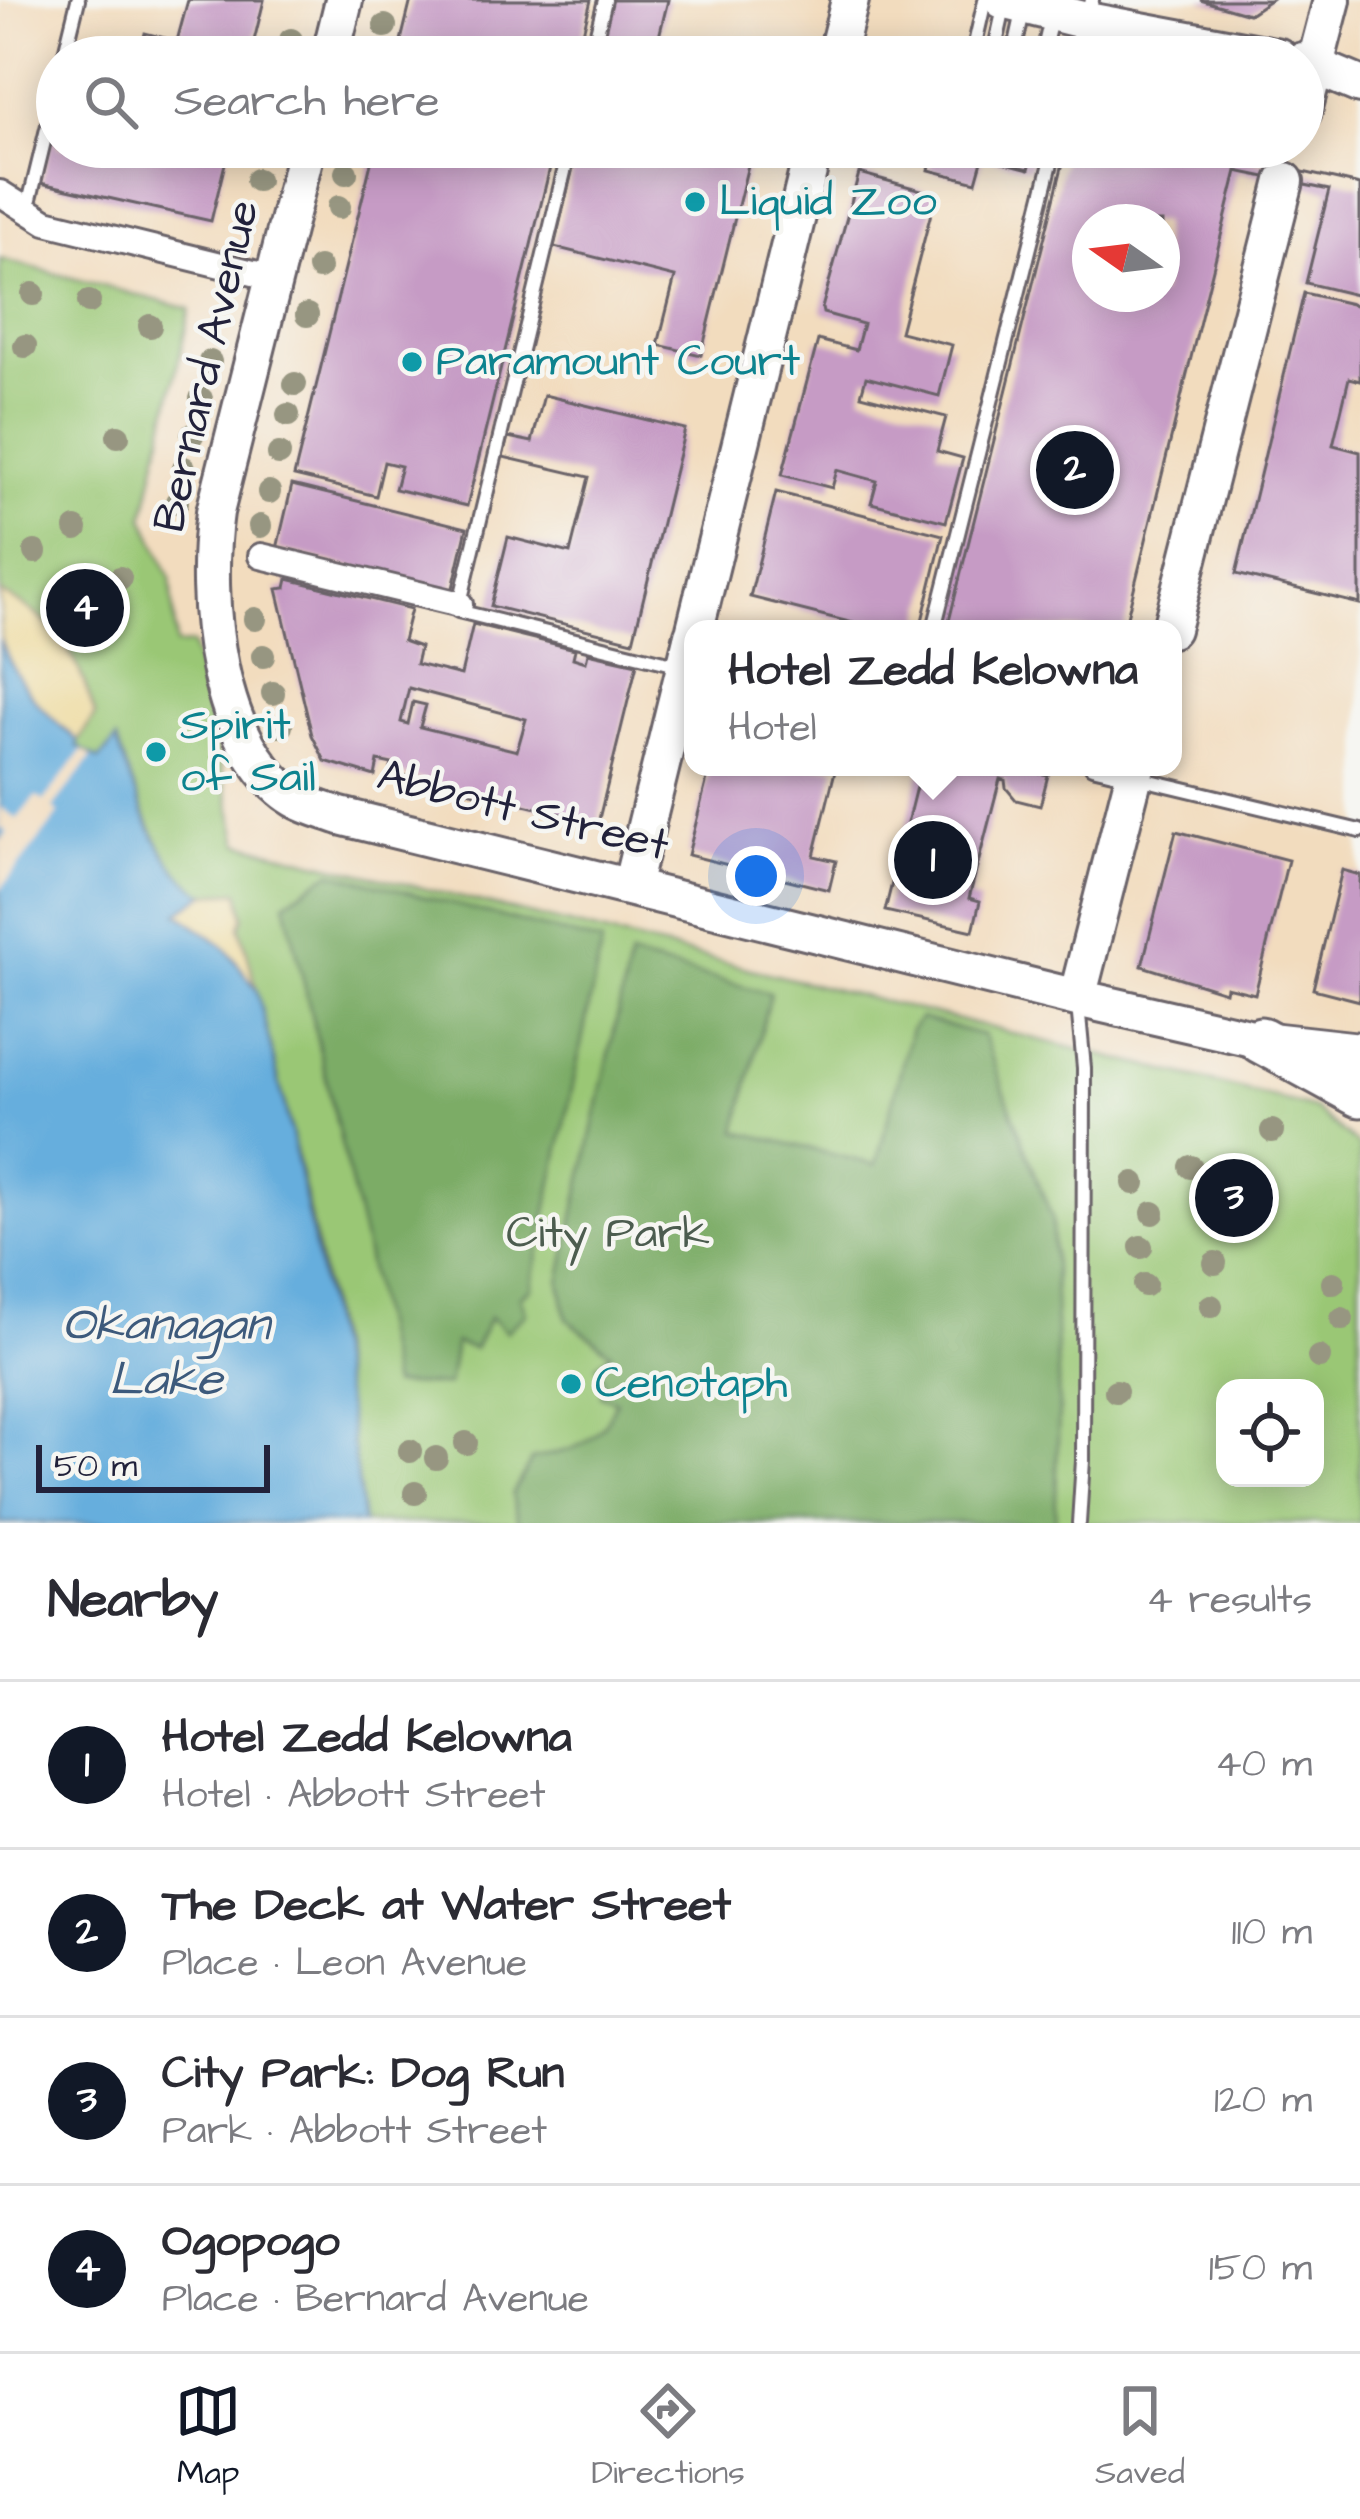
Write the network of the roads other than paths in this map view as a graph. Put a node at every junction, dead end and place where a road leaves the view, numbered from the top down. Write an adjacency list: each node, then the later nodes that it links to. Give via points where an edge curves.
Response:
1 (78, 0): 8 (lane)
2 (344, 0): 9 (main road)
3 (605, 0): 10 (lane)
4 (850, 0): 11 (main road)
5 (985, 0): 12 (lane)
6 (1332, 0): 18 (main road)
7 (1044, 6): 13 (lane); 14 (lane); 15 (lane); 16 (lane); 17 (main road)
8 (69, 36)
9 (335, 36)
10 (596, 36)
11 (841, 36)
12 (977, 36)
13 (1014, 36)
14 (1025, 36)
15 (1043, 36)
16 (1064, 36)
17 (1183, 36)
18 (1313, 36)
19 (1360, 54): 20 (main road)
20 (1324, 58)
21 (1324, 71): 22 (main road)
22 (1360, 85)
23 (38, 168): 30 (lane)
24 (302, 168): 31 (main road, Bernard Avenue)
25 (564, 168): 33 (lane)
26 (809, 168): 34 (main road)
27 (1050, 168): 35 (lane)
28 (1288, 168): 36 (main road)
29 (0, 193): 30 (street)
30 (27, 212): 31 (street)
31 (274, 278): 41 (main road, Bernard Avenue, via 215,512 212,585 218,657 244,740)
32 (261, 556): 33 (street)
33 (460, 604): 37 (lane, via 458,611)
34 (698, 620)
35 (936, 620)
36 (1173, 620)
37 (684, 649)
38 (684, 678): 43 (main road)
39 (1133, 776): 44 (main road)
40 (1149, 776): 42 (lane)
41 (296, 799): 43 (main road, Abbott Street)
42 (1360, 831)
43 (631, 887): 44 (main road, Abbott Street)
44 (1078, 998): 45 (main road, Abbott Street); 48 (lane)
45 (1261, 1040): 46 (main road, Abbott Street); 47 (highway)
46 (1360, 1051)
47 (1360, 1094)
48 (1079, 1523)

